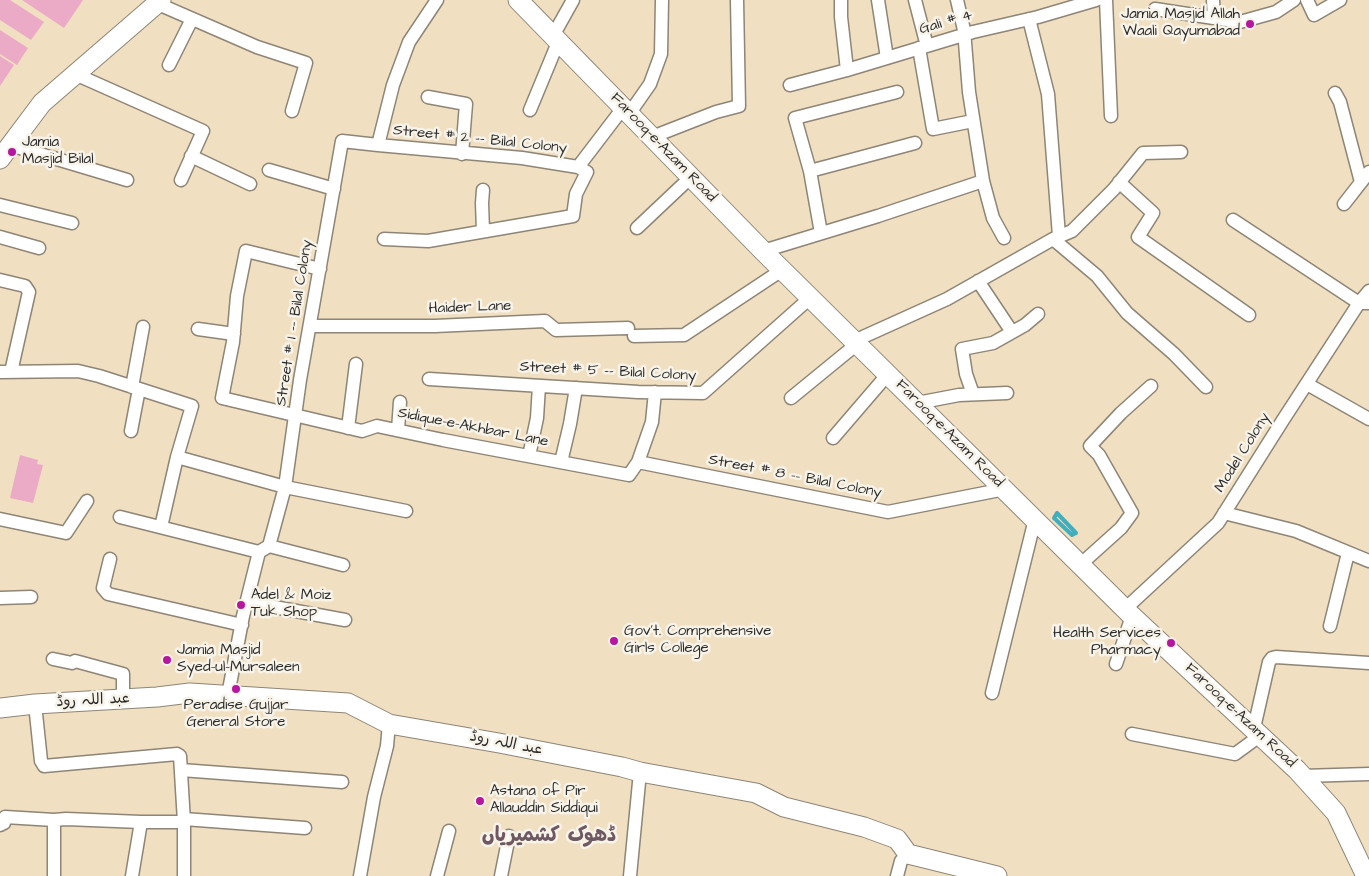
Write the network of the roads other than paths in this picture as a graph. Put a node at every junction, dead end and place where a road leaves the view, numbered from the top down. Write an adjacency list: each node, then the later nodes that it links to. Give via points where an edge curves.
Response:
1 (437, 0): 40 (street, via 409,42 393,85)
2 (518, 0): 23 (street, Farooq-e-Azam Road)
3 (573, 0): 23 (street)
4 (662, 0): 35 (street, Street # 2 -- Bilal Colony, via 661,54 650,84)
5 (737, 0): 38 (street, via 739,106)
6 (841, 0): 27 (street)
7 (878, 0): 25 (street)
8 (916, 0): 24 (street)
9 (957, 0): 22 (street)
10 (1096, 0): 18 (street, Gali # 4)
11 (1106, 0): 36 (street)
12 (1213, 0): 19 (street)
13 (1294, 0): 19 (street, via 1276,12 1256,19 1240,22)
14 (1307, 0): 15 (street, via 1314,15)
15 (1340, 0)
16 (158, 2): 20 (street); 28 (street)
17 (1151, 3): 19 (street)
18 (1061, 5): 21 (street, Gali # 4)
19 (1214, 18)
20 (192, 19): 26 (street); 33 (street, via 256,47 306,63)
21 (1029, 19): 22 (street, Gali # 4); 66 (street, via 1048,94)
22 (963, 35): 24 (street, Gali # 4); 37 (street)
23 (556, 37): 34 (street); 35 (street, Farooq-e-Azam Road)
24 (923, 47): 25 (street, Gali # 4); 37 (street, via 933,129)
25 (890, 57): 27 (street, Gali # 4)
26 (170, 66)
27 (847, 70): 29 (street, Gali # 4)
28 (75, 74): 41 (street, via 42,102); 44 (street, via 203,131)
29 (790, 85)
30 (897, 92): 47 (street, via 795,118)
31 (1335, 93): 54 (street)
32 (428, 97): 43 (street, via 466,104)
33 (292, 110)
34 (530, 110)
35 (626, 111): 38 (street, Farooq-e-Azam Road); 45 (street, Street # 2 -- Bilal Colony)
36 (1111, 116)
37 (973, 121): 52 (street)
38 (652, 137): 49 (street, Farooq-e-Azam Road)
39 (915, 143): 47 (street)
40 (378, 145): 43 (street, Street # 2 -- Bilal Colony); 56 (street, Street # 1 -- Bilal Colony, via 342,140)
41 (5, 152): 50 (street)
42 (1181, 152): 53 (street, via 1143,153)
43 (462, 154): 45 (street, Street # 2 -- Bilal Colony, via 522,158)
44 (192, 156): 51 (street); 55 (street)
45 (578, 167): 63 (street, Street # 2 -- Bilal Colony, via 587,172 576,194 573,216)
46 (269, 170): 56 (street)
47 (810, 171): 64 (street)
48 (1369, 172): 54 (street)
49 (691, 177): 62 (street); 70 (street, Farooq-e-Azam Road)
50 (127, 180)
51 (181, 180)
52 (983, 180): 64 (street); 67 (street, via 993,218)
53 (1119, 182): 66 (street, via 1072,231); 79 (street, via 1153,213 1138,237)
54 (1361, 182): 58 (street)
55 (250, 184)
56 (334, 190): 71 (street, Street # 1 -- Bilal Colony)
57 (484, 190): 63 (street)
58 (1344, 204)
59 (0, 205): 61 (street)
60 (1233, 220): 77 (street)
61 (72, 223)
62 (637, 228)
63 (483, 231): 68 (street, Street # 2 -- Bilal Colony, via 428,241)
64 (822, 233): 70 (street)
65 (0, 237): 69 (street)
66 (1056, 237): 74 (street); 93 (street, via 1097,276 1128,313)
67 (1004, 238)
68 (384, 240)
69 (39, 248)
70 (763, 251): 72 (street, Farooq-e-Azam Road)
71 (320, 269): 80 (street, Street # 1 -- Bilal Colony); 84 (street, via 246,251)
72 (782, 270): 76 (street, Farooq-e-Azam Road); 80 (street, Haider Lane, via 684,335 556,330 544,322)
73 (0, 280): 87 (street, via 25,286 29,292)
74 (978, 281): 83 (street); 85 (street)
75 (1369, 291): 77 (street, Model Colony)
76 (810, 298): 85 (street, Farooq-e-Azam Road); 96 (street, Street # 5 -- Bilal Colony, via 703,393)
77 (1364, 303): 90 (street, Model Colony)
78 (1038, 314): 83 (street)
79 (1249, 315)
80 (310, 326): 102 (street, Street # 1 -- Bilal Colony)
81 (143, 327): 94 (street)
82 (198, 329): 84 (street)
83 (1012, 332): 98 (street, via 993,343 962,349)
84 (234, 334): 102 (street, Sidique-e-Akhbar Lane, via 222,398)
85 (855, 342): 88 (street, Farooq-e-Azam Road); 99 (street)
86 (356, 364): 104 (street)
87 (6, 372): 94 (street, via 78,371)
88 (888, 374): 101 (street, Farooq-e-Azam Road); 107 (street)
89 (429, 379): 91 (street, Street # 5 -- Bilal Colony)
90 (1307, 384): 103 (street); 116 (street, Model Colony)
91 (538, 386): 95 (street, Street # 5 -- Bilal Colony); 108 (street)
92 (1151, 386): 125 (street, via 1090,446 1099,455 1132,513 1121,528)
93 (1206, 387)
94 (136, 388): 106 (street); 109 (street, via 192,406)
95 (576, 388): 96 (street, Street # 5 -- Bilal Colony); 110 (street)
96 (655, 392): 111 (street, via 652,422)
97 (1007, 392): 98 (street)
98 (973, 394): 101 (street)
99 (791, 398)
100 (400, 402): 105 (street)
101 (917, 403): 113 (street, Farooq-e-Azam Road)
102 (296, 415): 104 (street, Sidique-e-Akhbar Lane); 112 (street, Street # 1 -- Bilal Colony)
103 (1369, 419)
104 (348, 428): 105 (street, Sidique-e-Akhbar Lane, via 362,431 377,426)
105 (398, 430): 108 (street, Sidique-e-Akhbar Lane)
106 (131, 431)
107 (833, 438)
108 (529, 456): 110 (street, Sidique-e-Akhbar Lane)
109 (177, 457): 112 (street); 120 (street)
110 (561, 462): 111 (street, Sidique-e-Akhbar Lane, via 629,475)
111 (638, 462): 113 (street, Street # 8 -- Bilal Colony, via 888,512)
112 (285, 487): 115 (street); 121 (street, Street # 1 -- Bilal Colony)
113 (1005, 489): 119 (street, Farooq-e-Azam Road)
114 (87, 501): 118 (street, via 66,533)
115 (406, 511)
116 (1224, 513): 122 (street, via 1296,532); 130 (street, Model Colony, via 1218,523)
117 (120, 517): 120 (street)
118 (0, 519)
119 (1035, 519): 125 (street, Farooq-e-Azam Road); 137 (street)
120 (161, 527): 121 (street)
121 (264, 549): 126 (street); 129 (street, Street # 1 -- Bilal Colony)
122 (1348, 552): 124 (street); 133 (street)
123 (110, 559): 132 (street, via 104,588 108,594)
124 (1369, 561)
125 (1081, 564): 130 (street, Farooq-e-Azam Road)
126 (343, 565)
127 (32, 596): 128 (street)
128 (0, 598)
129 (247, 602): 131 (street); 132 (street, Street # 1 -- Bilal Colony)
130 (1128, 613): 135 (street); 143 (street, Farooq-e-Azam Road)
131 (345, 620)
132 (242, 625): 138 (street, Street # 1 -- Bilal Colony)
133 (1330, 626)
134 (53, 659): 139 (street, via 75,661 123,674)
135 (1116, 664)
136 (1369, 664): 143 (street, via 1272,658)
137 (992, 693)
138 (228, 695): 139 (street, عبد اللہ روڈ, via 190,693); 142 (street, عبد اللہ روڈ, via 348,703)
139 (123, 699): 140 (street, عبد اللہ روڈ)
140 (36, 704): 141 (street, عبد اللہ روڈ); 145 (street, via 44,766 177,754)
141 (0, 708)
142 (389, 724): 146 (street, عبد اللہ روڈ, via 508,744); 161 (street)
143 (1257, 732): 144 (street, via 1235,754); 148 (street, Farooq-e-Azam Road)
144 (1132, 734)
145 (181, 770): 149 (street); 151 (street)
146 (640, 772): 157 (street, عبد اللہ روڈ, via 756,793 784,806 896,839); 164 (street)
147 (1369, 774): 148 (street)
148 (1303, 776): 167 (street, Farooq-e-Azam Road, via 1336,813)
149 (342, 782)
150 (54, 820): 152 (street); 153 (street, via 5,817); 158 (street)
151 (184, 820): 152 (street); 154 (street); 160 (street)
152 (141, 822): 159 (street)
153 (0, 825)
154 (305, 828)
155 (448, 831): 162 (street)
156 (509, 836): 163 (street)
157 (908, 854): 165 (street, via 901,861); 166 (street)
158 (54, 876)
159 (132, 876)
160 (184, 876)
161 (360, 876)
162 (437, 876)
163 (501, 876)
164 (630, 876)
165 (897, 876)
166 (997, 876)
167 (1366, 876)

